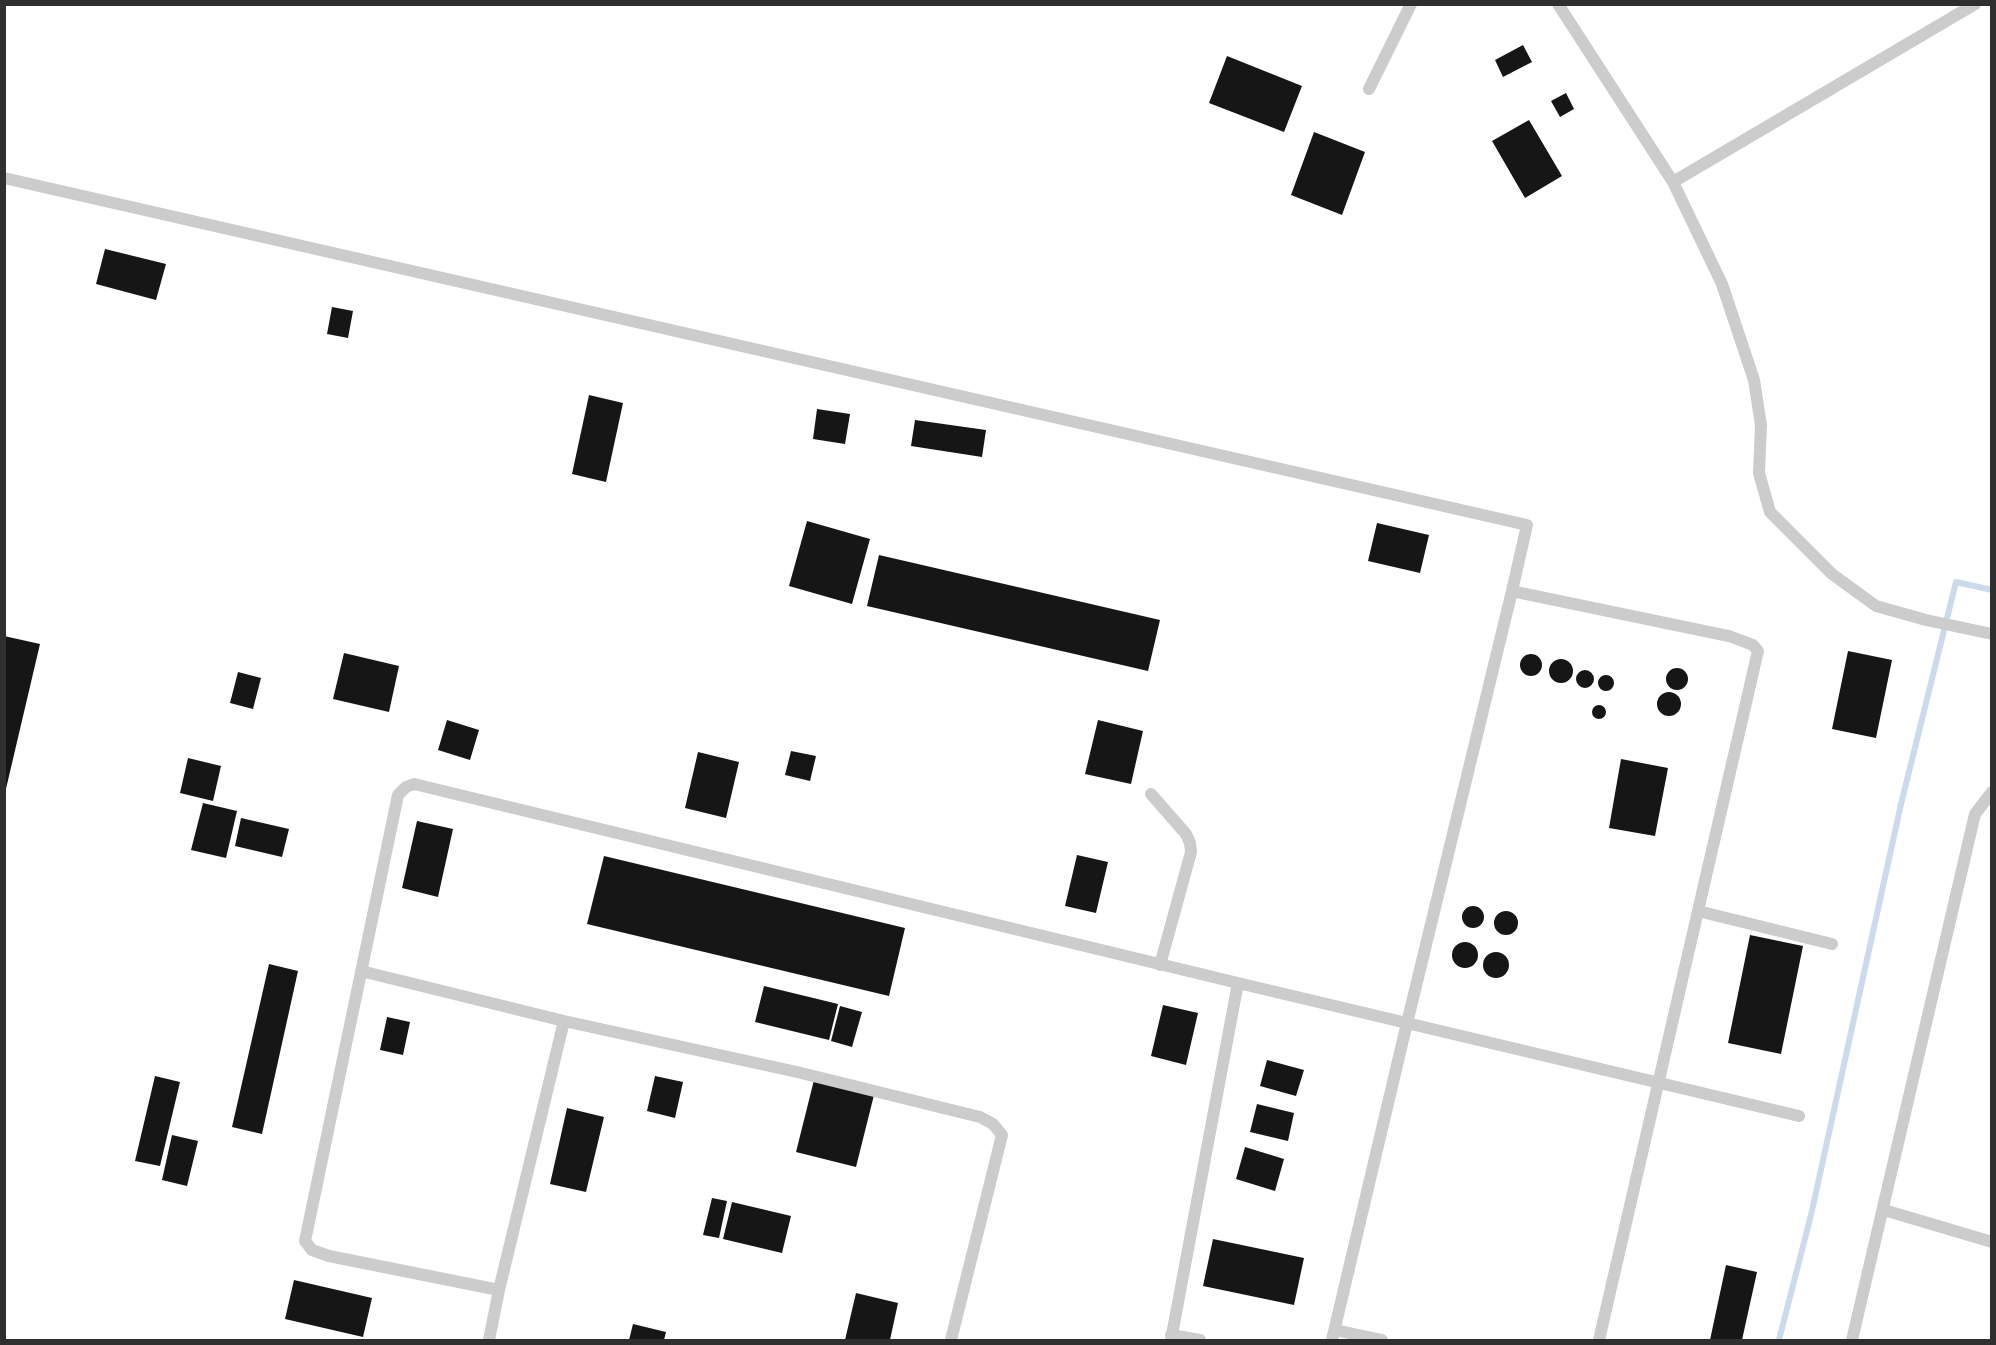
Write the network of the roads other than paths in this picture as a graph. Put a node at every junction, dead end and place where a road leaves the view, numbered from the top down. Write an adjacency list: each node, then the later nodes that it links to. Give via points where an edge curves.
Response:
1 (1411, 4): 4 (lane)
2 (1558, 4): 6 (lane)
3 (1975, 4): 6 (lane)
4 (1369, 89)
5 (4, 178): 7 (lane, via 1527,525)
6 (1673, 182): 8 (lane, via 1722,284 1754,380 1761,425 1759,473 1770,512 1832,574 1876,606)
7 (1512, 591): 11 (lane, via 1729,636 1753,645 1758,651); 17 (lane)
8 (1986, 633)
9 (1992, 792): 20 (lane, via 1975,814)
10 (1151, 794): 13 (lane, via 1186,834 1191,852)
11 (1698, 911): 12 (lane); 18 (lane)
12 (1832, 944)
13 (1160, 964): 14 (lane, via 414,784 398,795); 15 (lane)
14 (361, 971): 16 (lane); 22 (lane, via 305,1240 312,1250 329,1256)
15 (1238, 983): 17 (lane); 24 (lane)
16 (564, 1021): 22 (lane); 26 (lane, via 797,1072 980,1117 993,1124 1002,1135)
17 (1407, 1023): 18 (lane); 23 (lane)
18 (1657, 1083): 19 (lane); 29 (lane)
19 (1799, 1116)
20 (1884, 1210): 21 (lane); 30 (lane)
21 (1992, 1242)
22 (499, 1290): 25 (lane)
23 (1334, 1335): 28 (lane)
24 (1171, 1338): 27 (lane)
25 (489, 1341)
26 (951, 1341)
27 (1200, 1341)
28 (1382, 1341)
29 (1599, 1341)
30 (1852, 1341)

